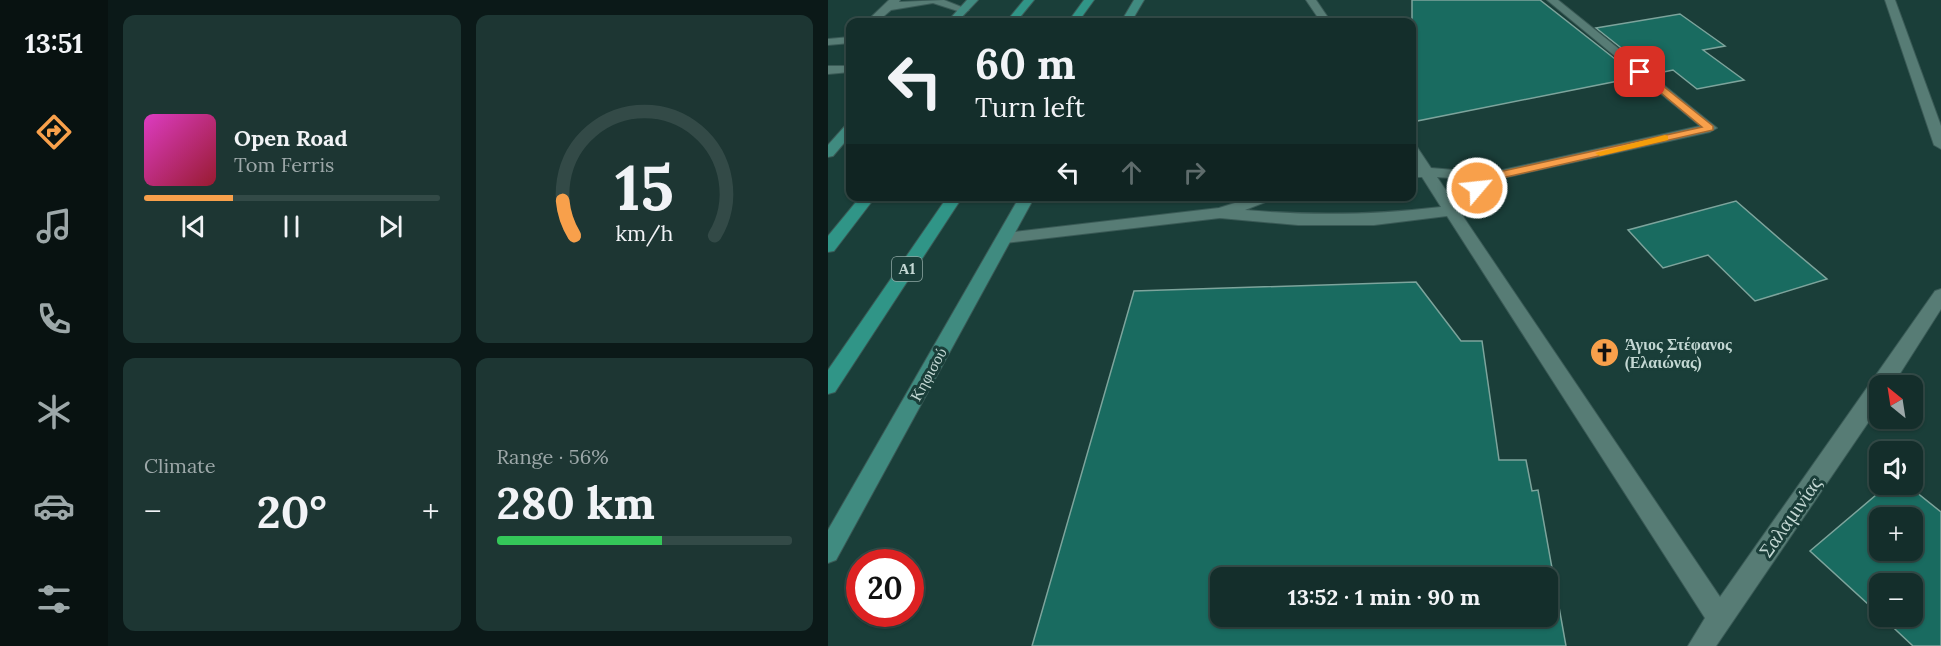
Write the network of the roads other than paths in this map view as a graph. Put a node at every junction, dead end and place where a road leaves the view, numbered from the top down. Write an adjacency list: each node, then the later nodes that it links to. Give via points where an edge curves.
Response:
1 (973, 0): 9 (main road)
2 (1029, 0): 12 (highway)
3 (1089, 0): 13 (highway)
4 (1138, 0): 14 (main road)
5 (1311, 0): 15 (street)
6 (1551, 0): 24 (street, via 1710,128)
7 (1890, 0): 21 (street)
8 (891, 4): 9 (street, via 934,0); 10 (street)
9 (964, 10): 11 (main road)
10 (875, 18)
11 (956, 18)
12 (1014, 18)
13 (1076, 18)
14 (1128, 18)
15 (1323, 18)
16 (846, 40): 17 (street)
17 (828, 42)
18 (846, 69): 19 (street)
19 (828, 70)
20 (846, 133): 22 (main road)
21 (1941, 145)
22 (828, 153)
23 (1419, 173): 24 (street); 29 (street)
24 (1489, 177): 29 (street)
25 (865, 201): 32 (highway)
26 (953, 201): 35 (highway, Α1)
27 (1025, 201): 31 (main road, Κηφισού)
28 (1258, 201): 30 (street)
29 (1453, 210): 30 (street, via 1374,220 1298,220); 38 (street)
30 (1221, 213): 31 (street)
31 (1005, 238): 37 (main road, Κηφισού)
32 (828, 247)
33 (1941, 295): 34 (street, Σαλαμινίας)
34 (1888, 375)
35 (828, 386)
36 (1869, 403): 38 (street, Σαλαμινίας)
37 (828, 552)
38 (1720, 619): 39 (street, Σαλαμινίας)
39 (1701, 646)

